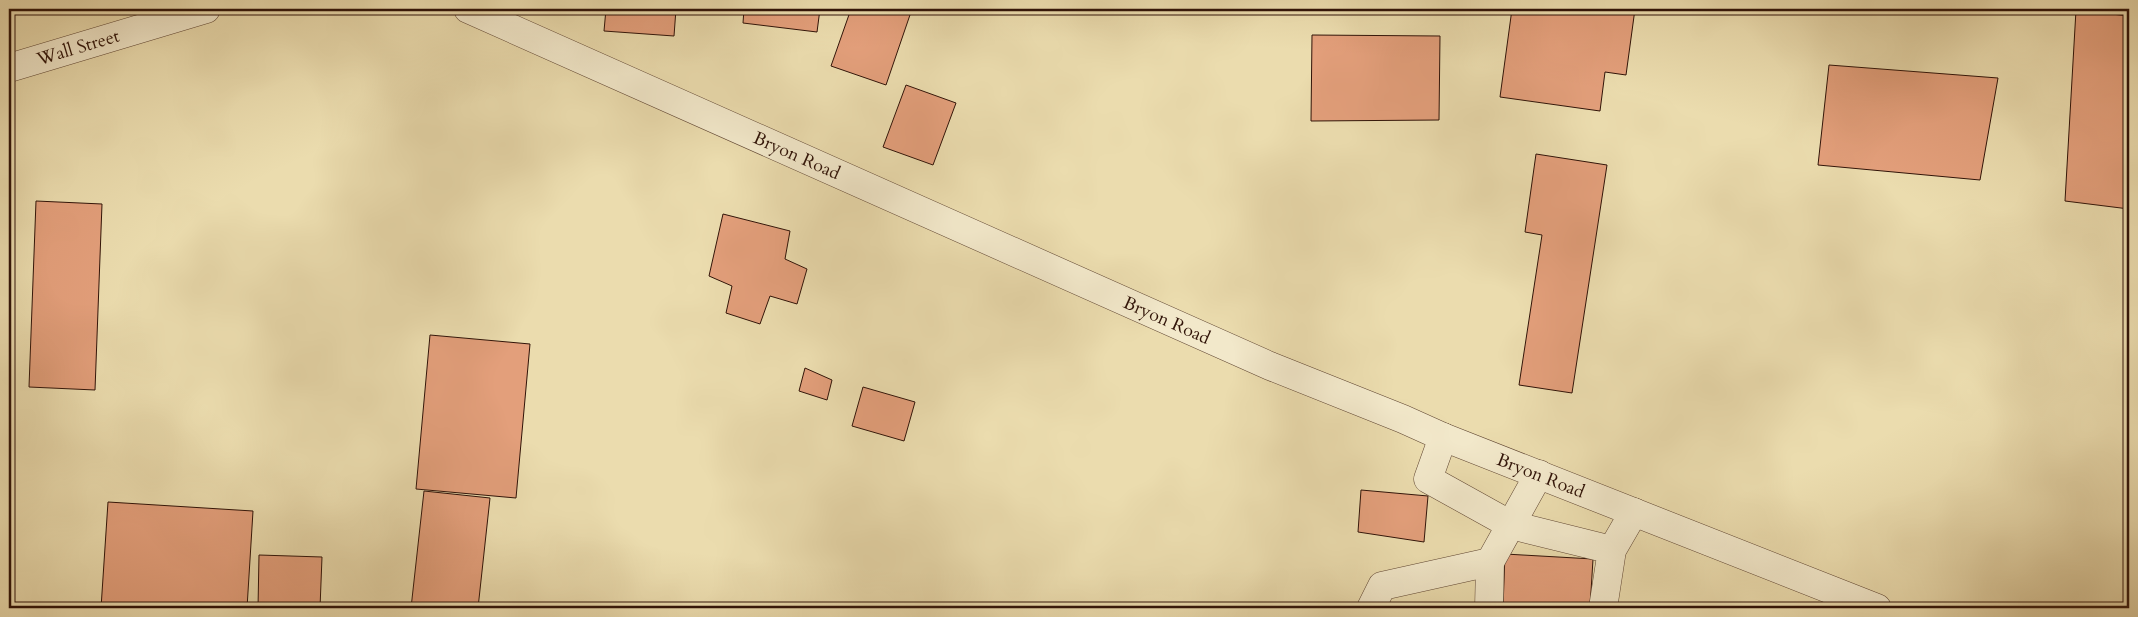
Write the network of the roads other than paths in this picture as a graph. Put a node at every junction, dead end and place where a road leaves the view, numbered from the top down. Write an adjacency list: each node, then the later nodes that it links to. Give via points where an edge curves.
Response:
1 (206, 9): 3 (street, Wall Street)
2 (468, 9): 4 (street, Bryon Road, via 1261,362)
3 (9, 68)
4 (1443, 437): 5 (street, Bryon Road); 7 (street, via 1428,479)
5 (1539, 474): 6 (street, Bryon Road); 7 (street)
6 (1634, 512): 8 (street); 13 (street, Bryon Road)
7 (1511, 526): 8 (street); 9 (street)
8 (1612, 550): 12 (street)
9 (1490, 562): 10 (street, via 1382,586); 11 (street)
10 (1371, 608)
11 (1489, 608)
12 (1603, 608)
13 (1877, 608)

